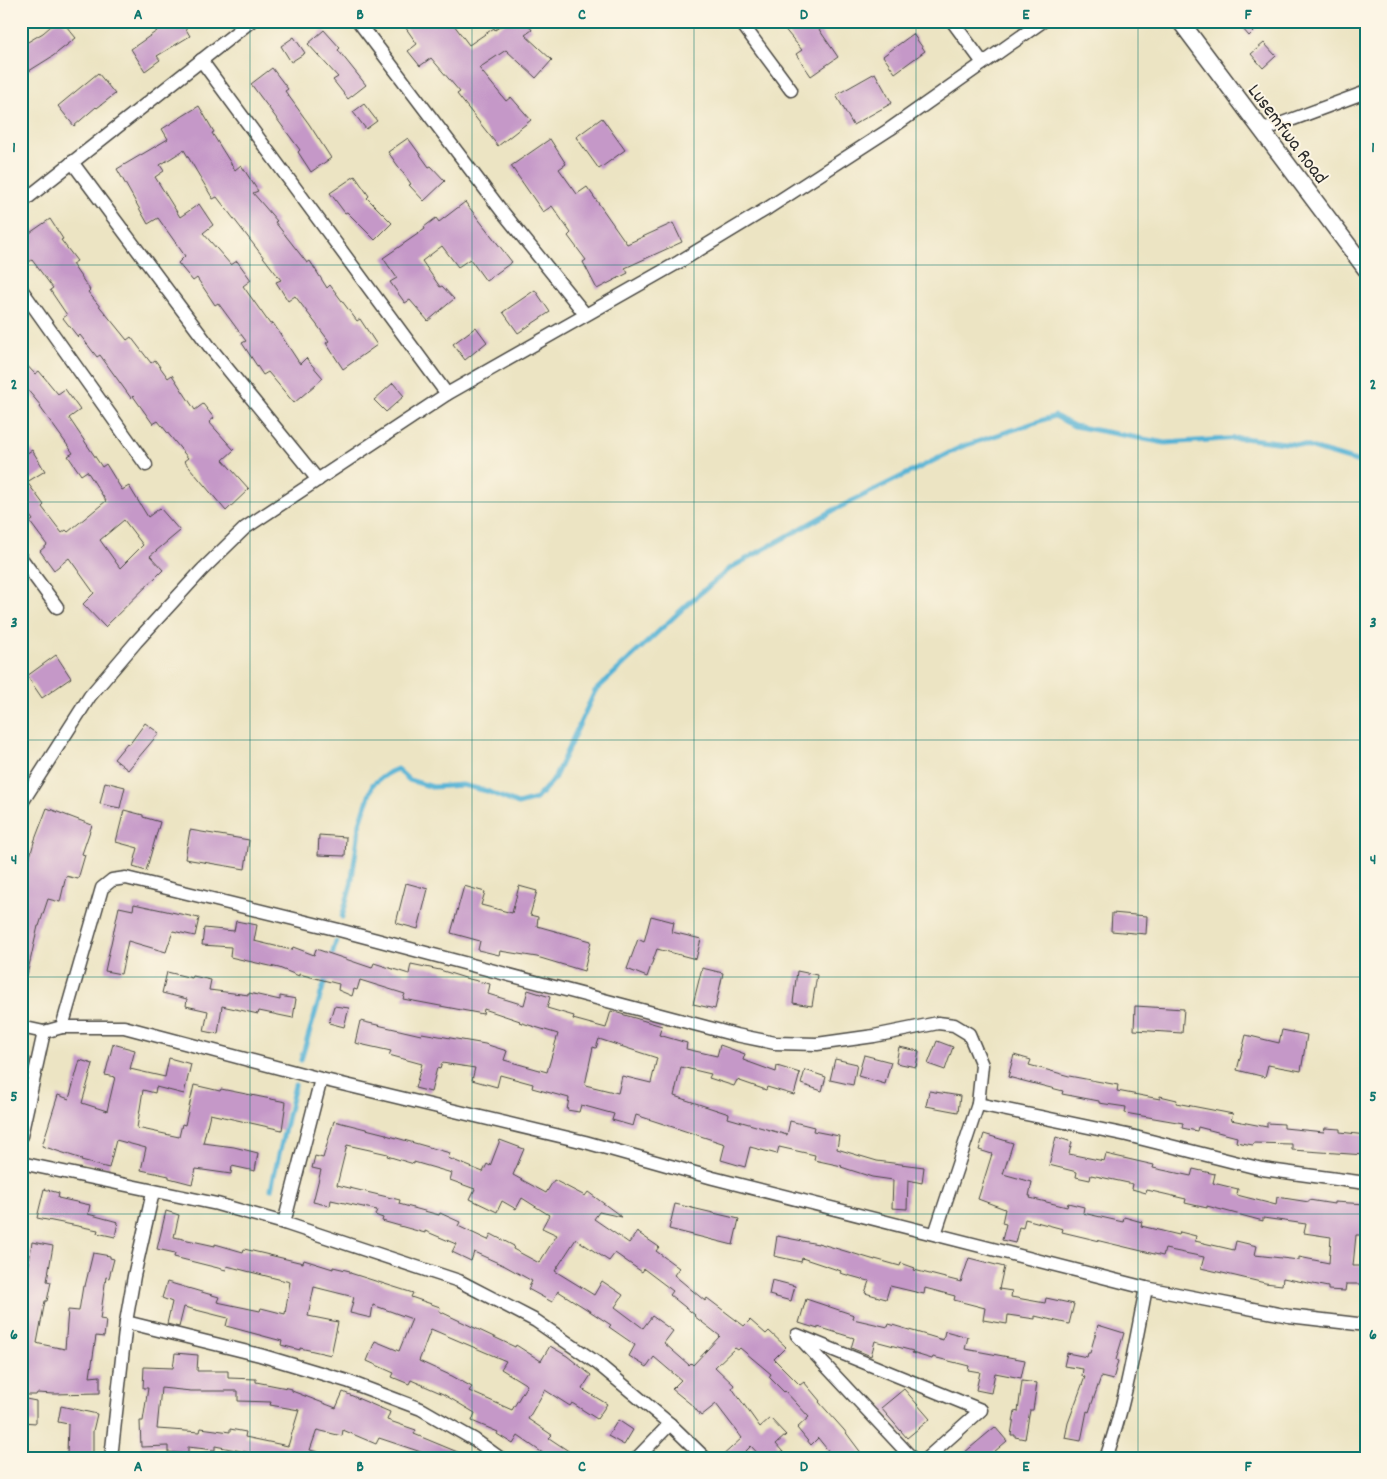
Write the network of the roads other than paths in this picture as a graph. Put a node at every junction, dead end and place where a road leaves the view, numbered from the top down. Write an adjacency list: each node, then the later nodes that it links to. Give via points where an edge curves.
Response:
1 (251, 21): 7 (street)
2 (358, 21): 16 (street, via 501,210)
3 (740, 21): 9 (street)
4 (952, 21): 8 (street)
5 (1043, 21): 8 (street)
6 (1180, 21): 11 (street, Lusemfwa Road)
7 (201, 60): 12 (street); 17 (street)
8 (983, 63): 16 (street, via 890,129 768,208)
9 (791, 90)
10 (1366, 92): 11 (street)
11 (1261, 131): 14 (street, Lusemfwa Road)
12 (72, 162): 13 (street); 19 (street, via 209,346)
13 (21, 202)
14 (1366, 269)
15 (21, 289): 18 (street)
16 (585, 314): 17 (street)
17 (447, 394): 19 (street)
18 (146, 465)
19 (318, 480): 22 (street, via 245,528 162,613 90,696)
20 (21, 558): 21 (street)
21 (57, 607)
22 (21, 804)
23 (21, 1027): 25 (street)
24 (62, 1028): 25 (street); 26 (street, via 124,1027); 27 (street, via 102,888 112,880 126,878 339,930 736,1035 775,1042 817,1044 938,1024 954,1025 969,1034 982,1064)
25 (44, 1032): 28 (street)
26 (321, 1079): 32 (street); 33 (street, via 585,1142)
27 (978, 1104): 30 (street, via 1262,1169); 33 (street)
28 (21, 1136)
29 (21, 1163): 31 (street)
30 (1366, 1183)
31 (154, 1192): 32 (street, via 217,1204); 35 (street)
32 (284, 1224): 37 (street, via 459,1281 536,1321 597,1363)
33 (935, 1234): 34 (street)
34 (1146, 1288): 36 (street, via 1288,1316); 44 (street, via 1125,1394)
35 (126, 1322): 38 (street); 39 (street, via 260,1355 347,1381 421,1409)
36 (1366, 1325)
37 (670, 1424): 40 (street); 41 (street)
38 (111, 1458)
39 (500, 1458)
40 (637, 1458)
41 (705, 1458)
42 (912, 1458): 43 (street, via 797,1335 981,1410)
43 (927, 1458)
44 (1106, 1458)

